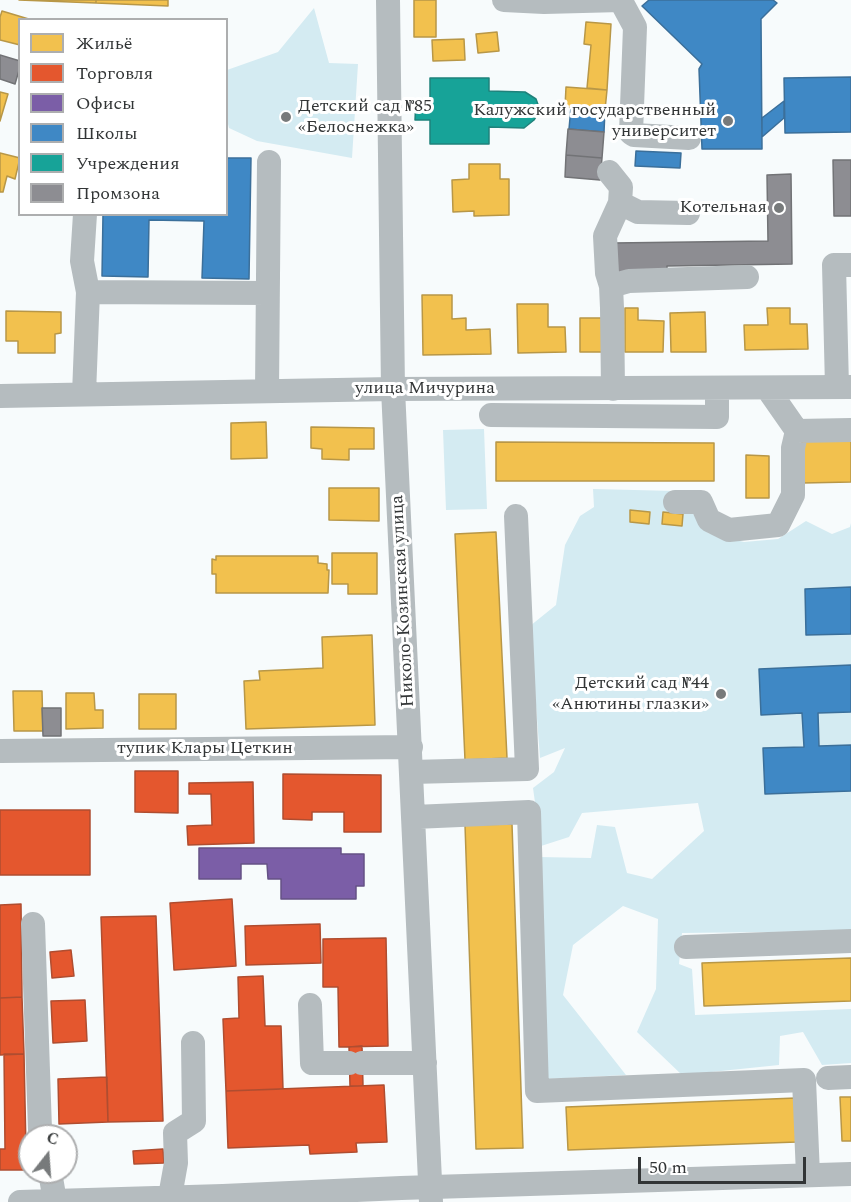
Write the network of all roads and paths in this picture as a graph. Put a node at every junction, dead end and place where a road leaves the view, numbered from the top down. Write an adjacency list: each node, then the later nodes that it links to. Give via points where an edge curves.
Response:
1 (388, 0): 16 (street, Николо-Козинская улица)
2 (504, 0): 3 (street)
3 (621, 0): 4 (street, via 635,27 631,133)
4 (689, 138)
5 (269, 162): 14 (street)
6 (609, 172): 7 (street, via 621,187)
7 (620, 203): 8 (street, via 638,212); 12 (street, via 605,236)
8 (688, 213)
9 (85, 216): 13 (street, via 82,261)
10 (851, 265): 15 (street, via 834,265)
11 (747, 277): 12 (street, via 629,281)
12 (611, 286): 19 (street)
13 (88, 292): 14 (street); 21 (street)
14 (267, 293): 20 (street)
15 (844, 387): 18 (street, улица Мичурина)
16 (393, 388): 19 (street, улица Мичурина); 20 (street, улица Мичурина); 28 (street, Николо-Козинская улица)
17 (717, 388): 18 (street, улица Мичурина); 19 (street, улица Мичурина); 23 (street, via 717,417)
18 (767, 388): 25 (street)
19 (613, 389)
20 (267, 391): 21 (street, улица Мичурина)
21 (84, 394): 22 (street, улица Мичурина)
22 (0, 396)
23 (491, 415)
24 (851, 430): 25 (street)
25 (797, 431): 26 (street, via 793,495 778,525 729,530 709,520 701,502)
26 (675, 502)
27 (516, 516): 30 (street, via 528,769)
28 (411, 747): 29 (street, тупик Клары Цеткин); 30 (street, Николо-Козинская улица)
29 (0, 750)
30 (412, 772): 31 (street, Николо-Козинская улица)
31 (414, 817): 37 (street, Николо-Козинская улица); 40 (street, via 529,812 537,1091 804,1080)
32 (33, 924): 38 (street)
33 (851, 941): 34 (street)
34 (686, 947)
35 (310, 1005): 37 (street, via 312,1063)
36 (193, 1043): 44 (street, via 194,1121 175,1133 176,1163)
37 (425, 1063): 43 (street, Николо-Козинская улица)
38 (40, 1124)
39 (851, 1174): 40 (street)
40 (808, 1175): 42 (street)
41 (52, 1184): 45 (street)
42 (605, 1192): 43 (street)
43 (431, 1195): 44 (street)
44 (169, 1200): 45 (street)
45 (55, 1201): 46 (street)
46 (20, 1202)

